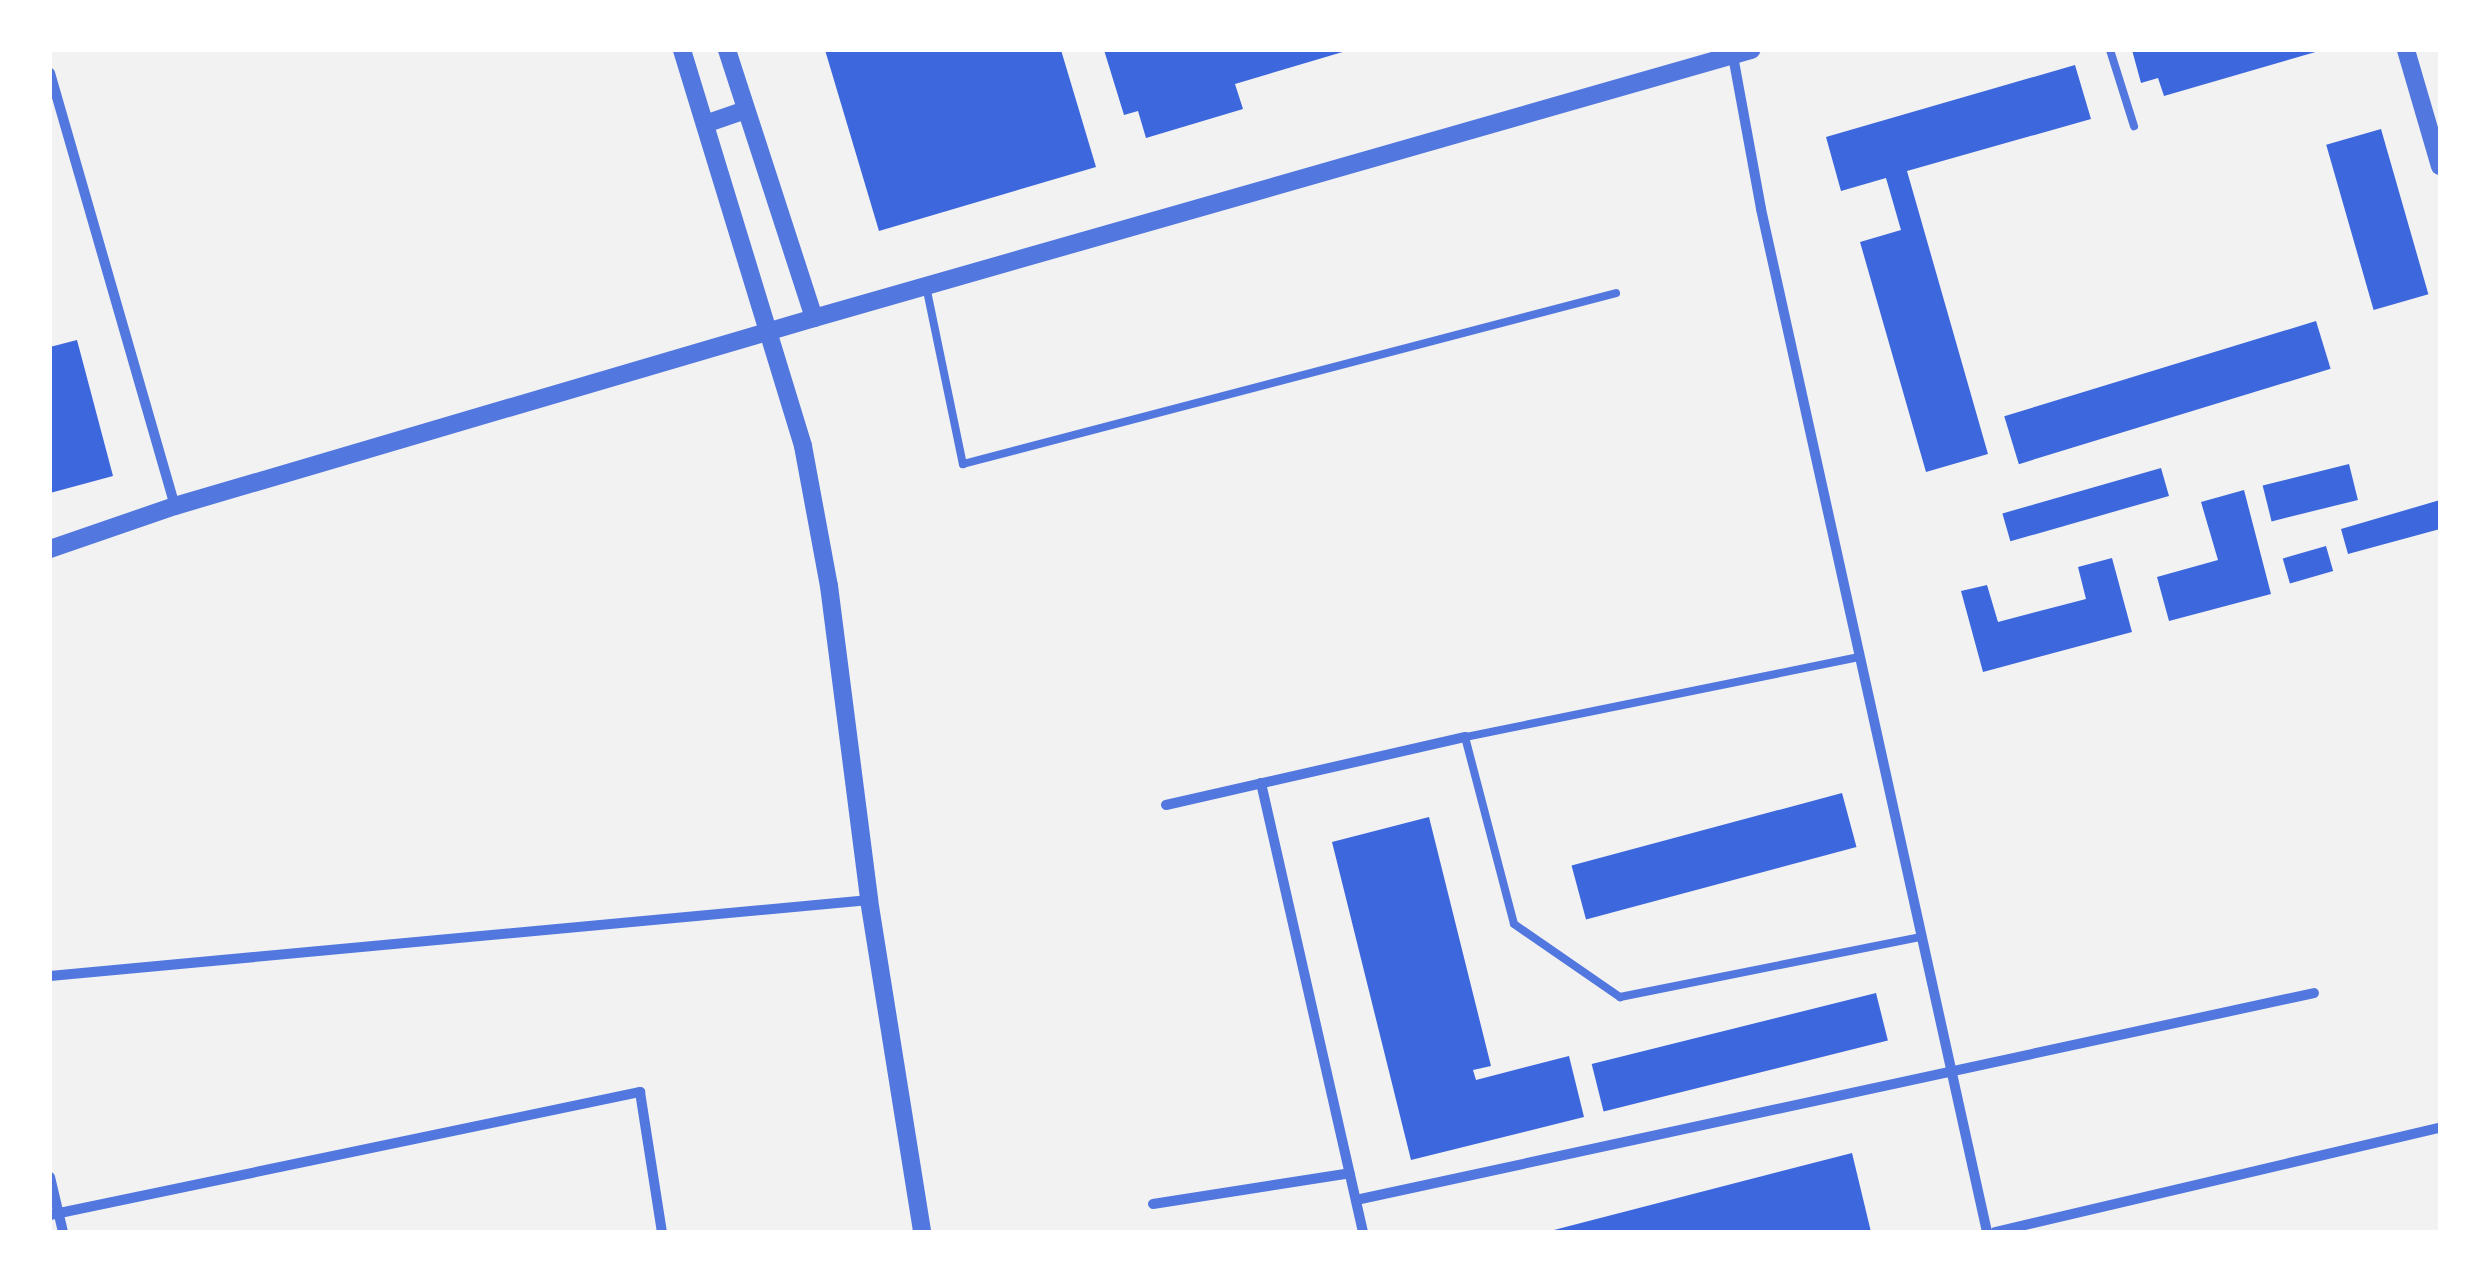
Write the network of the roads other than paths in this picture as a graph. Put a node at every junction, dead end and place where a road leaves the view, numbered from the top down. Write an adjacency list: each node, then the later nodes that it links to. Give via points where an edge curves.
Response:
1 (682, 50): 8 (street)
2 (727, 50): 7 (street)
3 (2110, 50): 9 (lane)
4 (2406, 50): 10 (street)
5 (1742, 53): 11 (street); 17 (street)
6 (50, 73): 15 (street)
7 (746, 110): 8 (street); 13 (street)
8 (705, 124): 14 (street)
9 (2134, 126)
10 (2440, 166)
11 (926, 286): 12 (lane, via 963,464); 13 (street)
12 (1616, 293)
13 (814, 318): 14 (street)
14 (767, 332): 15 (street); 21 (street, via 803,446 830,586)
15 (175, 506): 16 (street)
16 (50, 549)
17 (1859, 657): 18 (lane); 22 (street)
18 (1464, 737): 19 (street); 22 (lane, via 1514,924 1620,997)
19 (1262, 783): 20 (street); 27 (street)
20 (1166, 804)
21 (869, 900): 23 (street); 34 (street)
22 (1921, 937): 25 (street)
23 (50, 976)
24 (2314, 993): 25 (street)
25 (1950, 1069): 29 (street); 36 (street)
26 (2440, 1128): 37 (street)
27 (1350, 1173): 29 (street); 30 (street)
28 (50, 1177): 31 (street)
29 (1356, 1200): 35 (street)
30 (1153, 1204)
31 (55, 1214): 32 (street); 33 (street, via 640,1092)
32 (63, 1232)
33 (662, 1232)
34 (922, 1232)
35 (1363, 1232)
36 (1987, 1232)
37 (1995, 1232)

